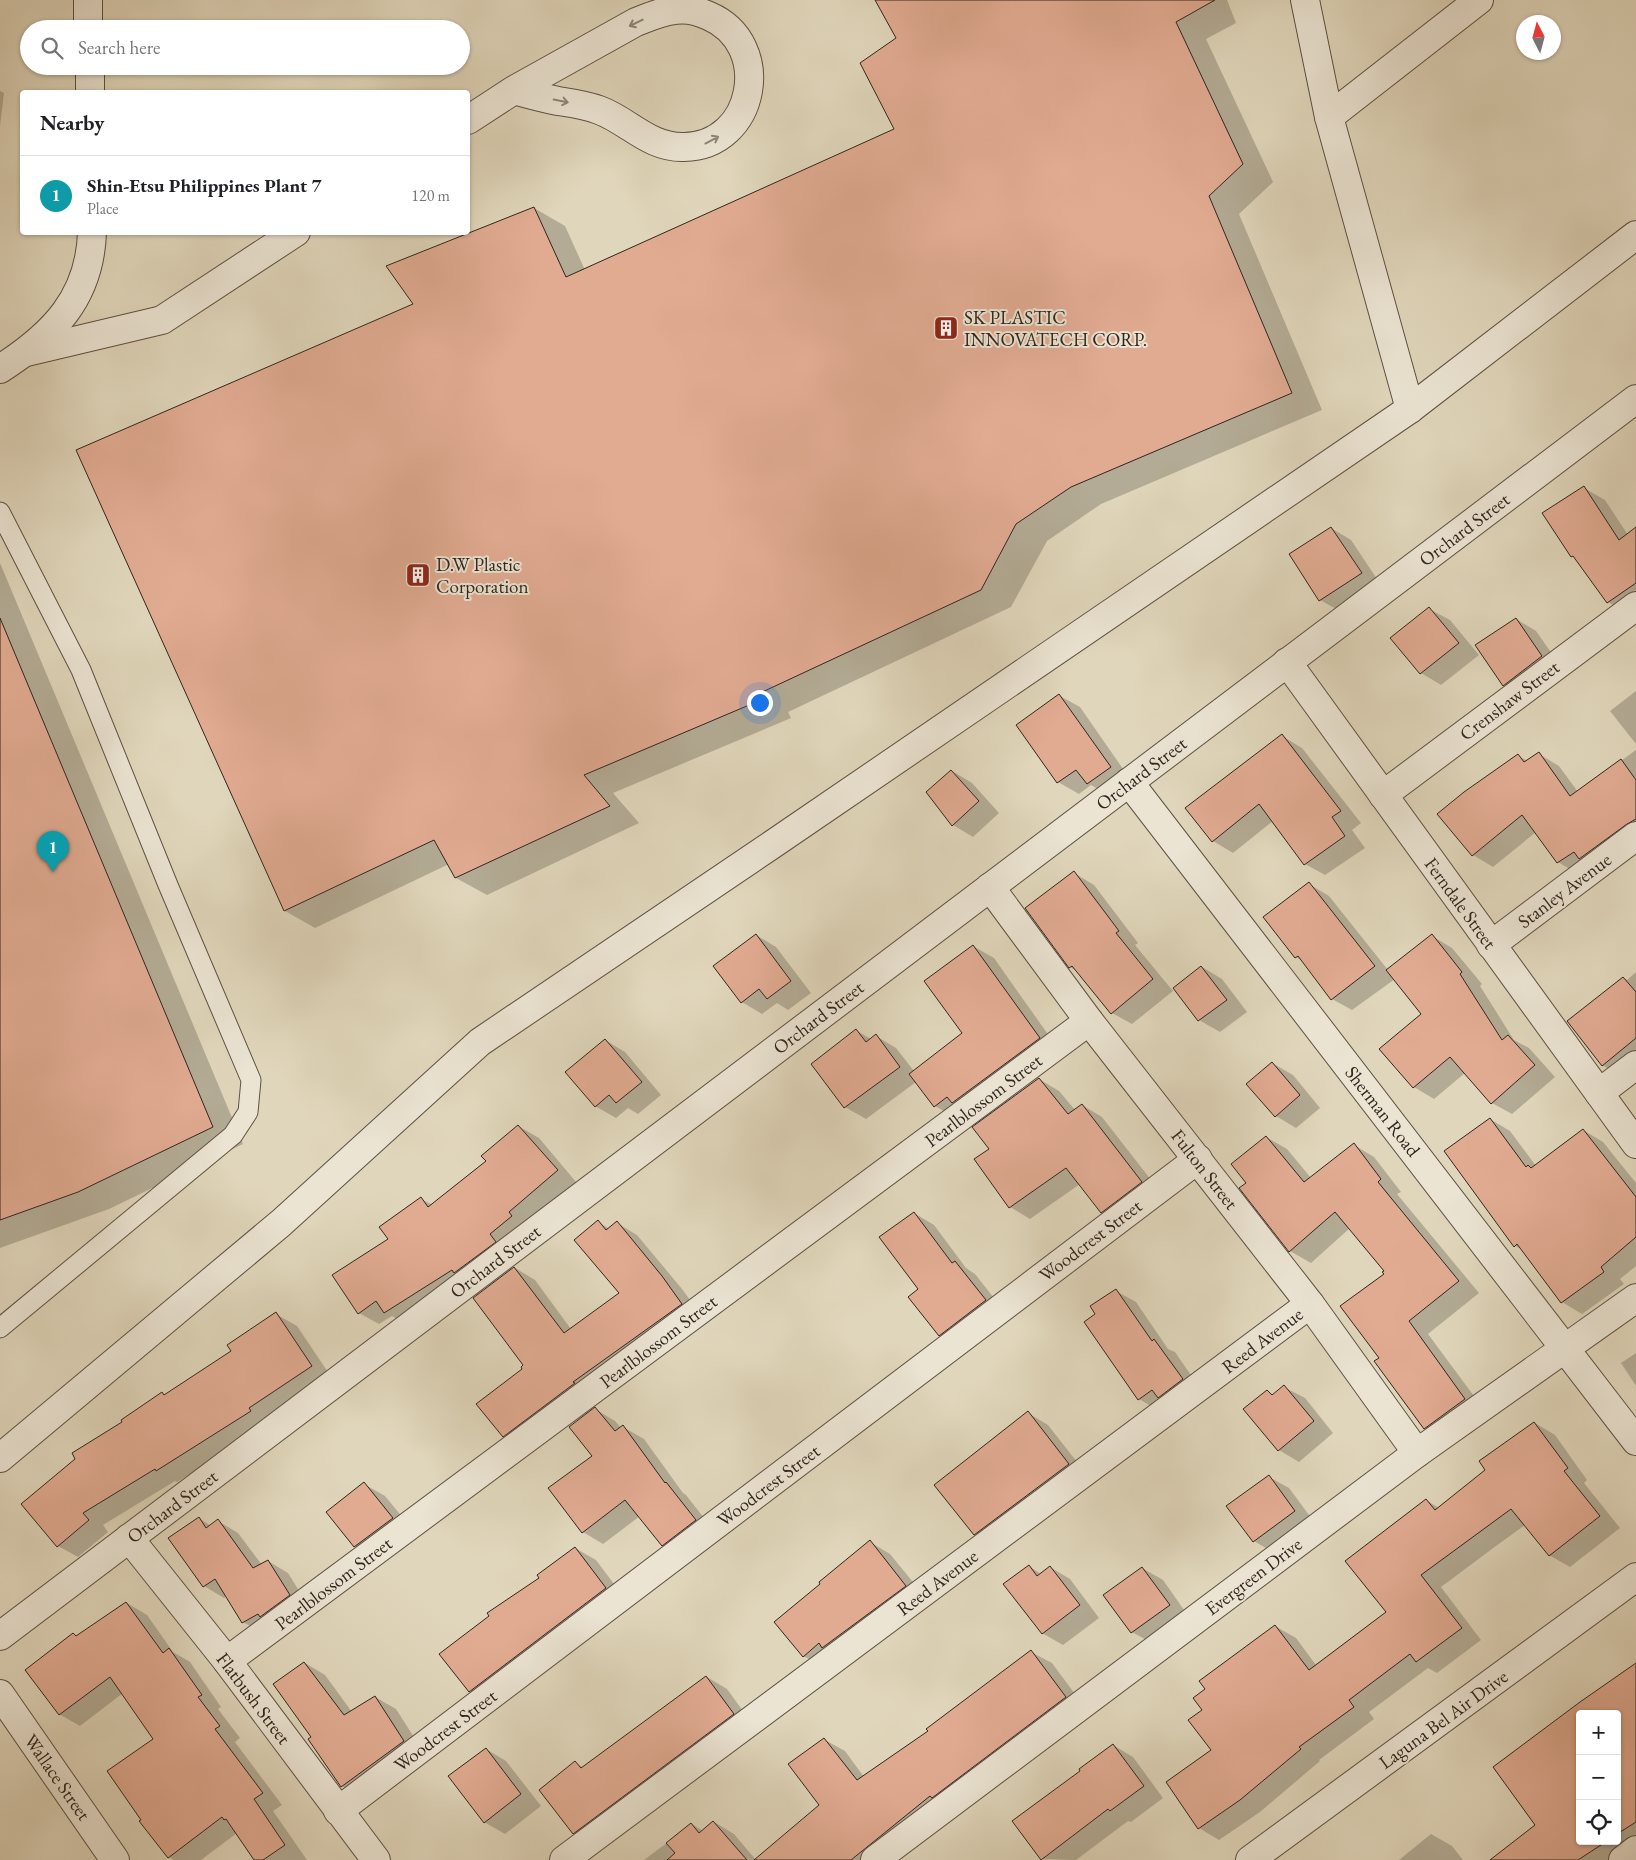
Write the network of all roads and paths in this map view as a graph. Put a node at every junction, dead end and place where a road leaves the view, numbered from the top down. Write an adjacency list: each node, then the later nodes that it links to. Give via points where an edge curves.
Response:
1 (88, 0): 4 (street)
2 (1305, 0): 8 (street)
3 (1479, 0): 8 (street)
4 (88, 20)
5 (90, 75): 6 (street)
6 (90, 90)
7 (514, 90): 7 (street, one-way to 7, via 598,110 662,145 684,148 706,143 726,131 740,114 749,94 750,72 745,50 717,19 698,11 676,9 636,22); 9 (street)
8 (1329, 117): 16 (street)
9 (470, 119)
10 (92, 235): 13 (street, via 88,264 75,301)
11 (291, 235): 13 (street, via 162,320)
12 (1636, 235): 16 (street)
13 (27, 352): 14 (street)
14 (0, 369)
15 (1636, 398): 19 (street, Orchard Street)
16 (1410, 409): 36 (street, via 480,1042 281,1223)
17 (0, 512): 32 (lane, via 81,670 251,1080 248,1112 233,1135)
18 (1636, 606): 21 (street, Crenshaw Street)
19 (1287, 662): 20 (street, Orchard Street); 21 (street, Ferndale Street)
20 (1130, 782): 23 (street, Orchard Street); 33 (street, Sherman Road)
21 (1383, 795): 24 (street, Ferndale Street)
22 (1636, 836): 24 (street, Stanley Avenue)
23 (990, 887): 25 (street, Fulton Street); 37 (street, Orchard Street)
24 (1491, 945): 27 (street, Ferndale Street)
25 (1089, 1021): 29 (street, Fulton Street); 40 (street, Pearlblossom Street)
26 (1636, 1065): 27 (street)
27 (1599, 1093): 28 (street, Ferndale Street)
28 (1636, 1144)
29 (1198, 1159): 31 (street, Fulton Street); 42 (street, Woodcrest Street)
30 (1636, 1298): 33 (street, Evergreen Drive)
31 (1310, 1304): 35 (street, Fulton Street); 46 (street, Reed Avenue)
32 (0, 1328)
33 (1565, 1348): 34 (street, Sherman Road); 35 (street, Evergreen Drive)
34 (1636, 1441)
35 (1417, 1453): 47 (street, Evergreen Drive)
36 (0, 1458)
37 (129, 1538): 39 (street, Orchard Street); 40 (street, Flatbush Street)
38 (1636, 1577): 48 (street, Laguna Bel Air Drive)
39 (0, 1636)
40 (227, 1661): 42 (street, Flatbush Street)
41 (0, 1694): 44 (street, Wallace Street)
42 (338, 1811): 45 (street, Flatbush Street)
43 (1636, 1850): 49 (street)
44 (115, 1860)
45 (376, 1860)
46 (564, 1860)
47 (875, 1860)
48 (1250, 1860)
49 (1623, 1860)

